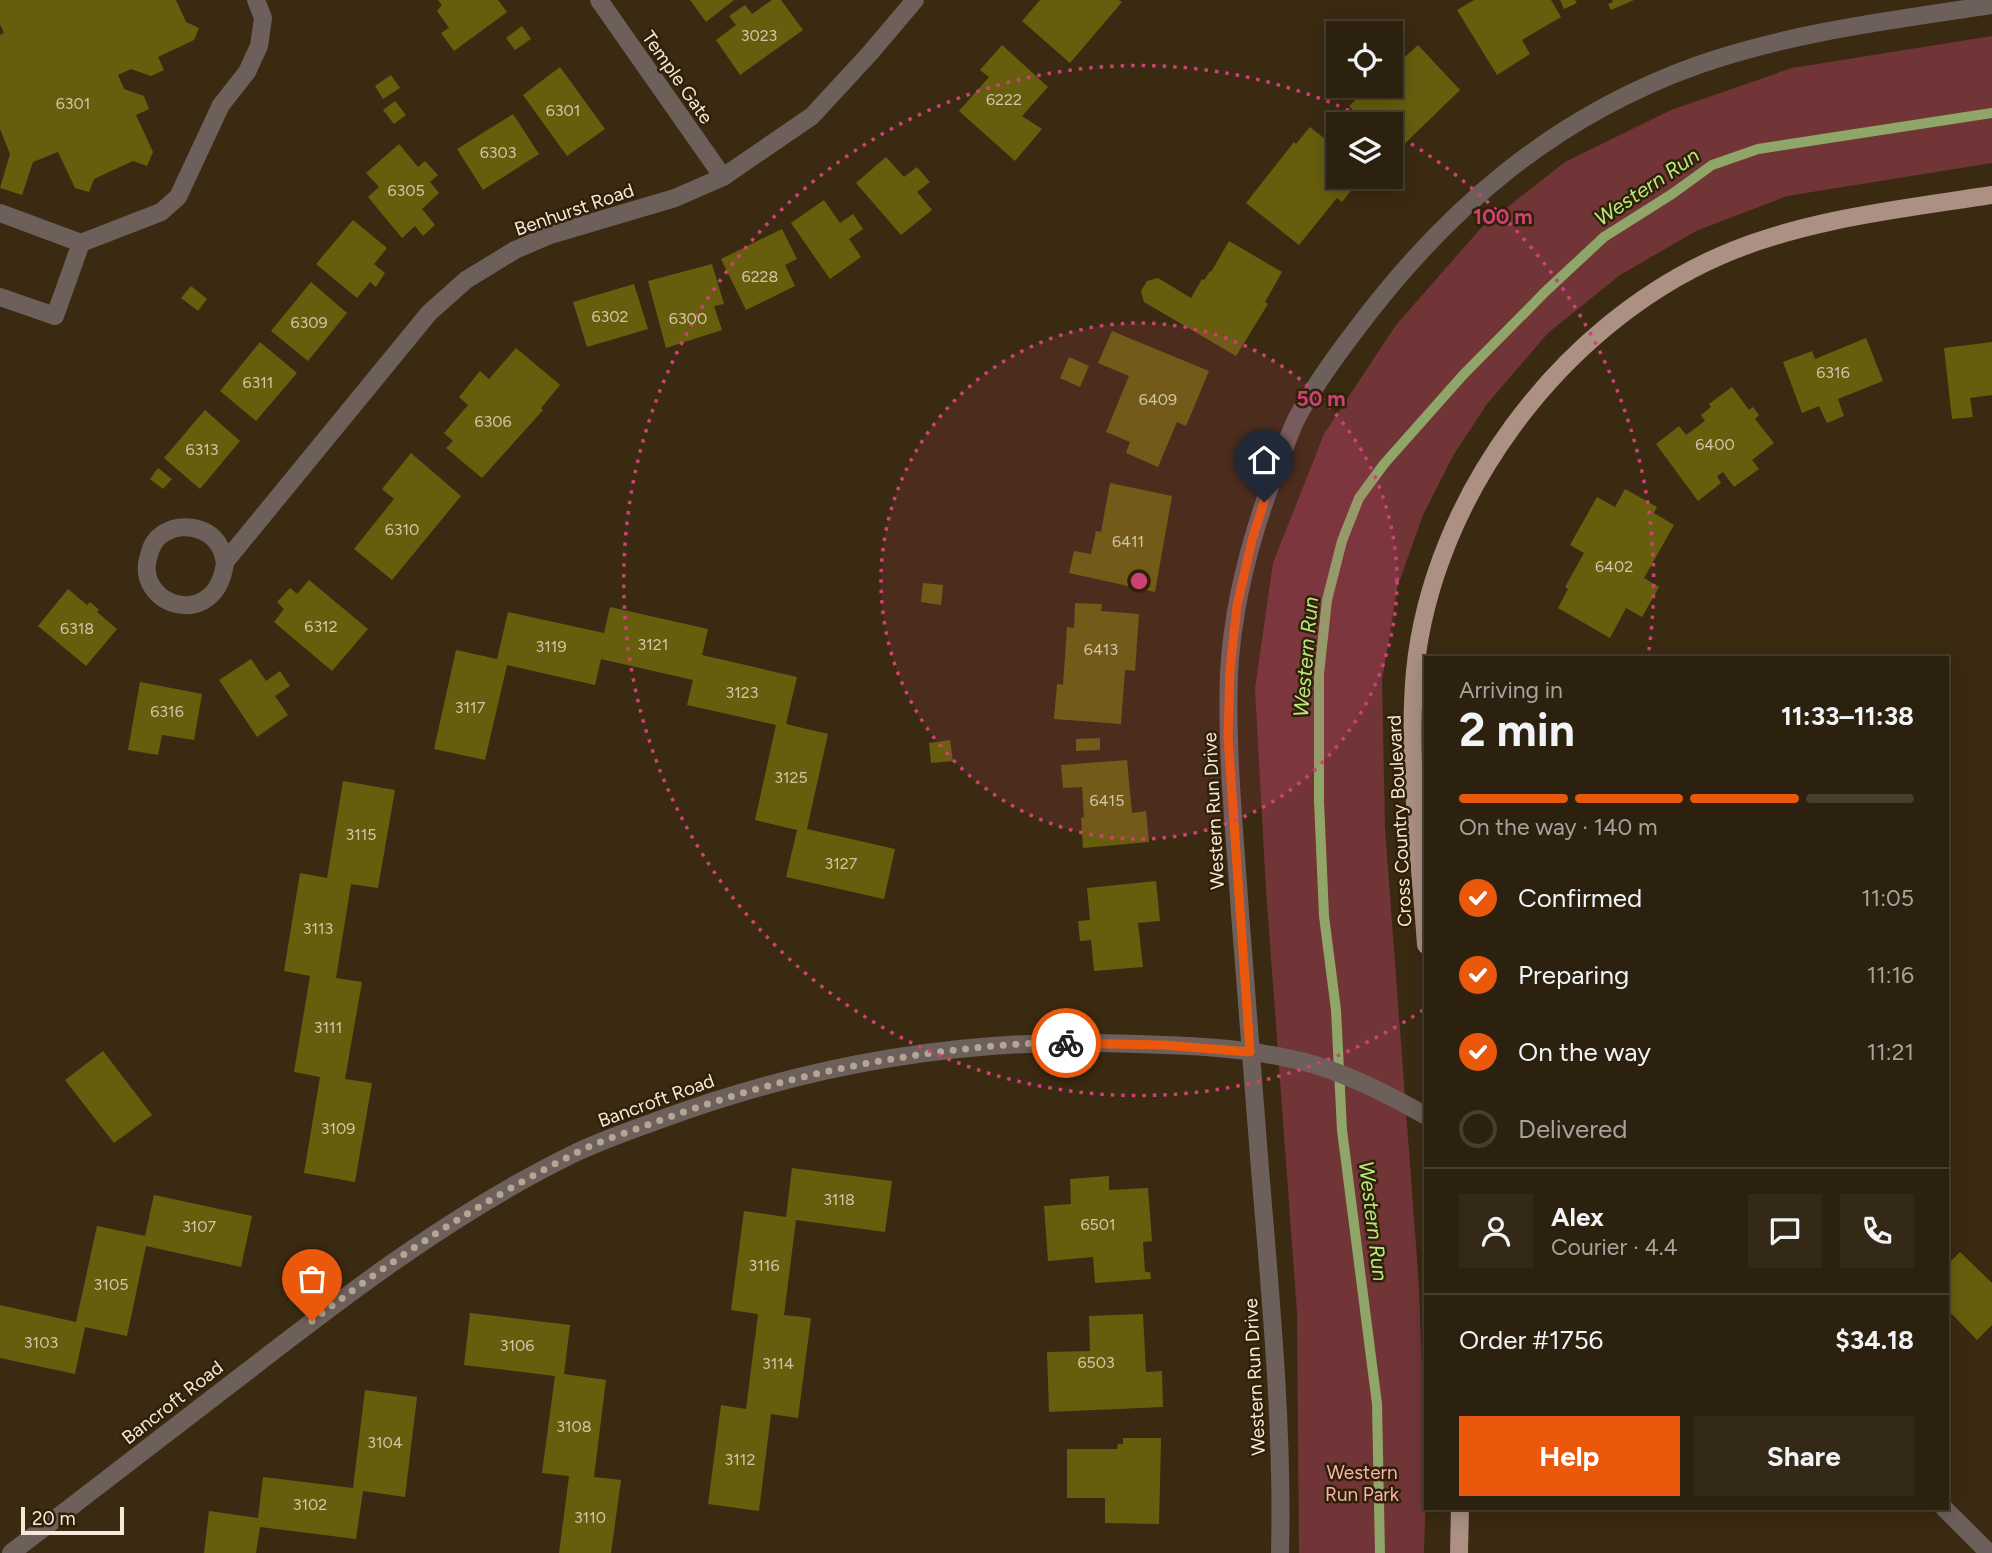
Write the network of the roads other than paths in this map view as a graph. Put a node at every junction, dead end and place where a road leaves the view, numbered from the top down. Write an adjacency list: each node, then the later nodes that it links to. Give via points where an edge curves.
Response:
1 (256, 0): 8 (street, via 263,18 259,46 209,127 178,197 161,212)
2 (598, 0): 5 (street, Temple Gate)
3 (915, 0): 5 (street, Benhurst Road, via 812,116)
4 (1992, 5): 12 (street, Western Run Drive, via 1845,29 1699,65 1558,132 1497,177 1442,229 1385,291 1337,355 1297,417 1270,484 1237,606 1228,737)
5 (723, 177): 10 (street, Benhurst Road, via 675,198 550,235 466,280 429,313)
6 (1992, 195): 11 (main road, Cross Country Boulevard, via 1830,223 1720,256 1673,279 1594,337 1523,412 1492,456 1449,539 1424,620 1413,718)
7 (0, 213): 8 (street)
8 (82, 243): 9 (street, via 55,316)
9 (0, 298)
10 (225, 562): 10 (street, Benhurst Road, via 215,593 186,606 156,593 146,562 151,546 178,527 194,527 209,534 220,546)
11 (1424, 917)
12 (1250, 1052): 13 (street, Bancroft Road, via 1309,1063 1350,1077); 16 (street, Bancroft Road, via 1049,1042 909,1055 814,1072 712,1101 572,1154 365,1281); 17 (street, Western Run Drive, via 1274,1330)
13 (1424, 1115)
14 (1460, 1510): 18 (main road)
15 (1946, 1510): 19 (street)
16 (11, 1553)
17 (1280, 1553)
18 (1460, 1553)
19 (1989, 1553)

